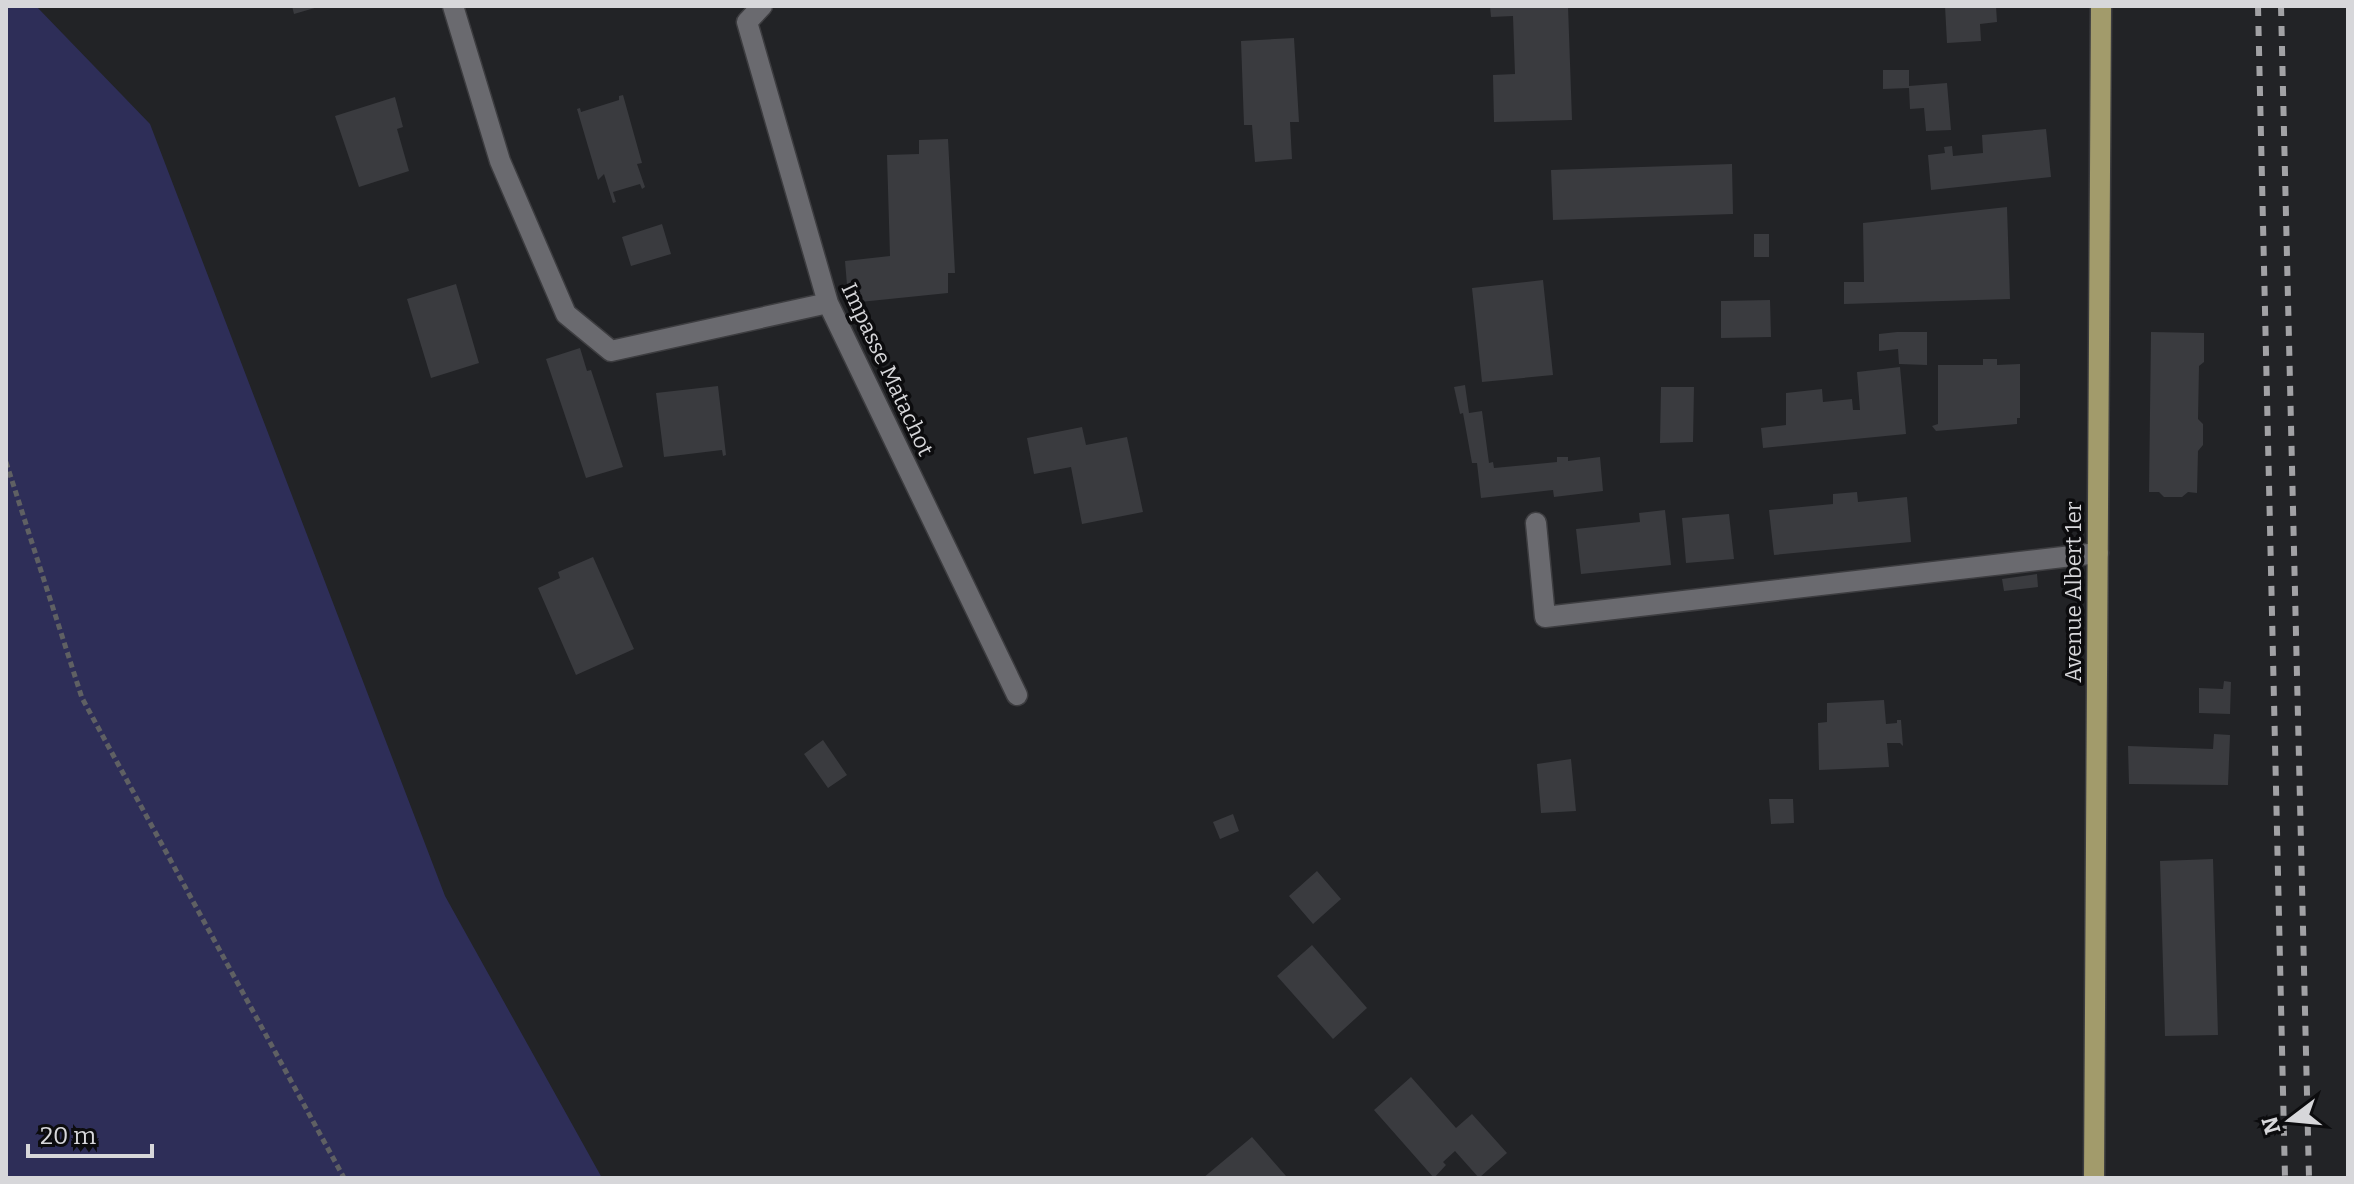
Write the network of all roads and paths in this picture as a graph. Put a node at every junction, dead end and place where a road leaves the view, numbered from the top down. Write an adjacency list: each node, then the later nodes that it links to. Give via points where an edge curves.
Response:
1 (453, 6): 4 (street, via 500,161 566,314 611,351)
2 (762, 6): 4 (street, Impasse Matachot, via 747,22)
3 (2101, 6): 7 (main road, Avenue Albert 1er)
4 (828, 303): 8 (street, Impasse Matachot)
5 (6, 462): 9 (path, via 82,698)
6 (1536, 523): 7 (street, via 1545,617)
7 (2098, 553): 10 (main road, Avenue Albert 1er)
8 (1017, 695)
9 (344, 1178)
10 (2094, 1178)

